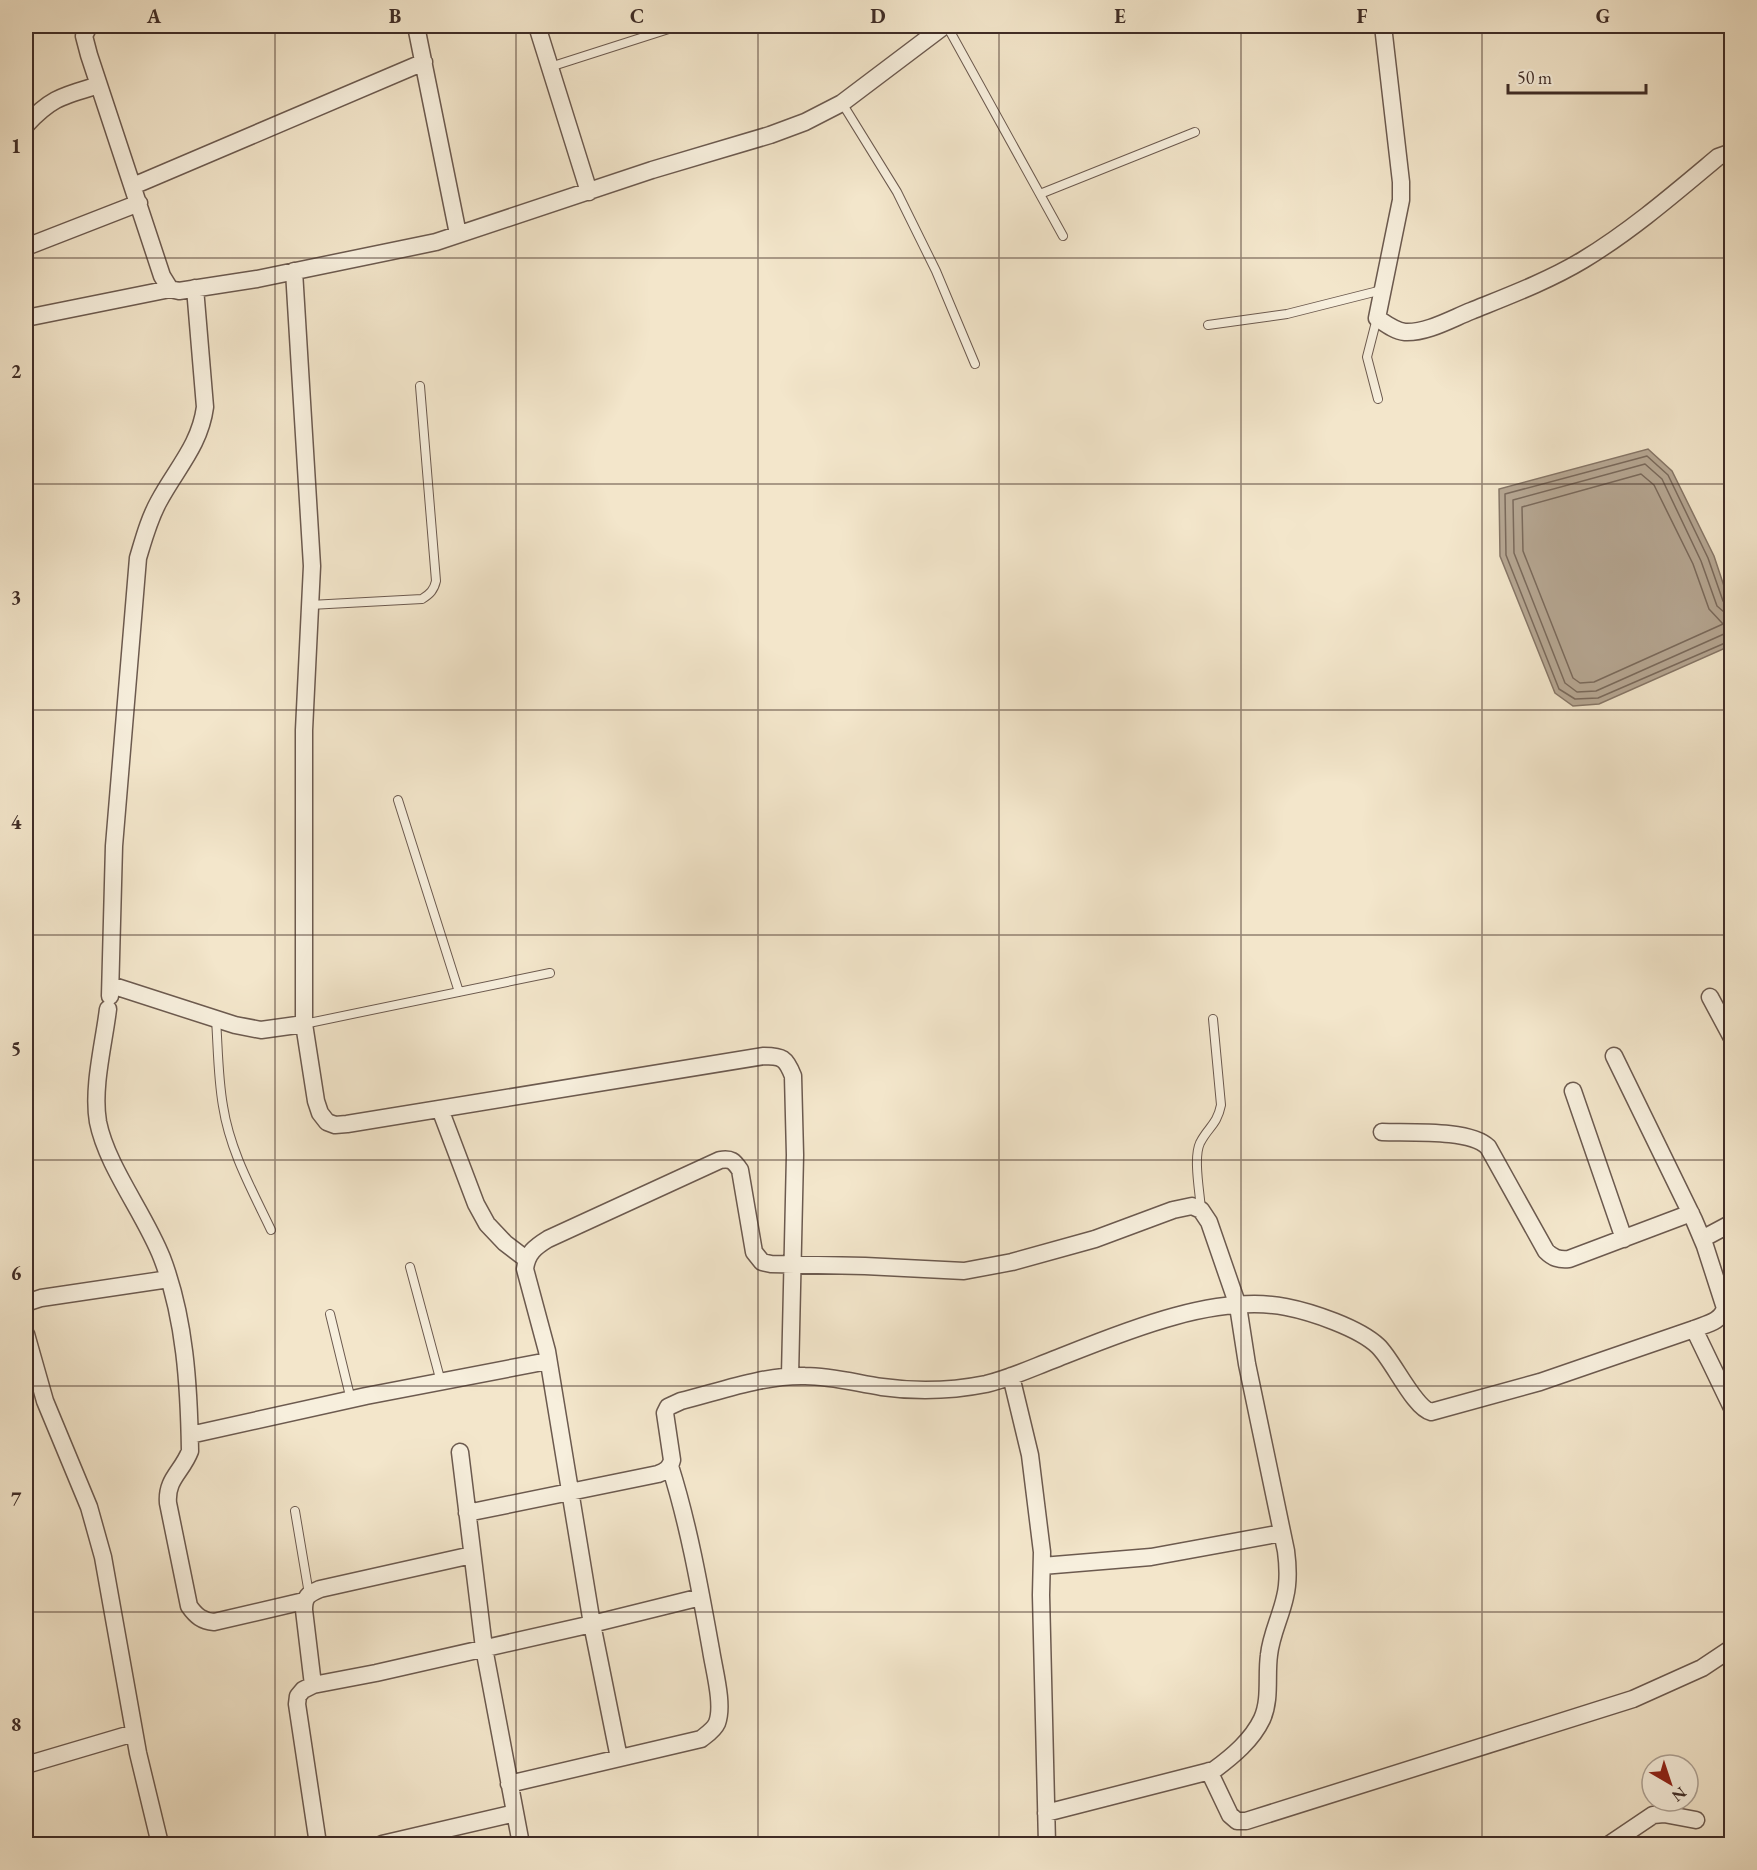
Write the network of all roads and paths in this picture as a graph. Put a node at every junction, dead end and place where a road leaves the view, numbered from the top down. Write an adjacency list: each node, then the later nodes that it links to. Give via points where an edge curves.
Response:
1 (89, 26): 10 (street, via 84,36)
2 (416, 26): 8 (street)
3 (537, 26): 9 (street)
4 (678, 26): 7 (lane)
5 (946, 26): 11 (street); 17 (lane)
6 (1383, 26): 25 (street, via 1401,182)
7 (658, 29): 9 (lane)
8 (424, 62): 15 (street); 19 (street)
9 (550, 67): 16 (street)
10 (99, 85): 12 (street, via 56,98); 15 (street)
11 (842, 103): 16 (street, via 779,132); 29 (lane, via 897,192)
12 (26, 125)
13 (1195, 132): 17 (lane)
14 (1731, 152): 27 (street, via 1718,157 1609,243 1549,277 1419,331 1393,329)
15 (133, 186): 18 (street)
16 (589, 192): 19 (street)
17 (1040, 194): 20 (lane)
18 (139, 203): 21 (street); 24 (street, via 162,276)
19 (458, 234): 22 (street)
20 (1063, 236)
21 (26, 247)
22 (294, 271): 23 (street); 32 (street, via 312,567)
23 (195, 288): 24 (street); 36 (street, via 203,420 197,439 155,510 138,558 114,846)
24 (170, 289): 26 (street)
25 (1382, 290): 27 (street); 28 (lane, via 1287,314)
26 (26, 318)
27 (1377, 318): 31 (lane, via 1367,357)
28 (1208, 325)
29 (975, 364)
30 (420, 386): 32 (lane, via 435,588 422,598)
31 (1378, 399)
32 (310, 605): 40 (street, via 304,730)
33 (398, 800): 35 (lane)
34 (550, 973): 35 (lane)
35 (459, 992): 40 (lane)
36 (110, 996): 38 (street); 55 (street, via 97,1089 98,1120 107,1149 162,1257)
37 (1710, 997): 41 (street)
38 (216, 1018): 40 (street, via 261,1030); 49 (lane, via 223,1106 230,1137)
39 (1213, 1019): 46 (lane, via 1221,1105 1218,1118 1197,1152)
40 (304, 1024): 44 (street, via 316,1101 327,1122 347,1124)
41 (1731, 1038)
42 (1614, 1056): 47 (street)
43 (1573, 1091): 50 (street)
44 (440, 1108): 52 (street, via 487,1224); 53 (street, via 764,1056 784,1059 792,1076)
45 (1382, 1132): 50 (street, via 1456,1135 1483,1142 1551,1257 1569,1259)
46 (1201, 1210): 53 (street, via 1192,1206 1173,1210 1095,1239 964,1271); 57 (street, via 1209,1222)
47 (1691, 1214): 50 (street); 51 (street)
48 (1731, 1223): 51 (street)
49 (272, 1230)
50 (1624, 1239)
51 (1702, 1239): 59 (street, via 1725,1308 1718,1320)
52 (526, 1259): 53 (street, via 548,1239 728,1159 735,1161 740,1170 757,1258 771,1264); 61 (street, via 525,1269)
53 (793, 1265): 62 (street)
54 (410, 1267): 64 (lane)
55 (169, 1279): 56 (street); 67 (street, via 182,1334)
56 (26, 1303)
57 (1238, 1306): 59 (street, via 1287,1307 1362,1335 1386,1354 1425,1411 1431,1412 1551,1379); 63 (street, via 1220,1306 1164,1320); 73 (street)
58 (330, 1314): 66 (lane)
59 (1694, 1329): 65 (street)
60 (26, 1334): 82 (street, via 45,1401 89,1507 103,1557)
61 (549, 1361): 64 (street); 70 (street)
62 (790, 1376): 63 (street, via 945,1390); 69 (street, via 668,1407 665,1413)
63 (1011, 1376): 75 (street, via 1030,1455)
64 (441, 1382): 66 (street)
65 (1729, 1397)
66 (351, 1400): 67 (street)
67 (190, 1435): 77 (street, via 186,1462 167,1491 189,1606 206,1622 214,1622)
68 (459, 1452): 72 (street)
69 (670, 1466): 70 (street, via 658,1474); 76 (street, via 682,1503)
70 (571, 1492): 72 (street); 78 (street)
71 (295, 1511): 77 (lane)
72 (467, 1513): 74 (street)
73 (1282, 1533): 75 (street, via 1151,1557); 85 (street, via 1288,1574 1286,1596 1269,1653 1268,1699 1253,1734 1231,1757)
74 (472, 1555): 77 (street, via 320,1589); 79 (street)
75 (1042, 1566): 88 (street)
76 (701, 1597): 78 (street); 83 (street, via 717,1687 717,1724 701,1739)
77 (307, 1598): 81 (street)
78 (592, 1624): 79 (street); 83 (street)
79 (484, 1648): 81 (street); 86 (street)
80 (1731, 1648): 85 (street, via 1702,1668 1633,1699 1246,1821 1237,1821 1230,1815)
81 (313, 1685): 91 (street, via 303,1690 297,1704)
82 (134, 1733): 84 (street); 90 (street)
83 (619, 1758): 86 (street)
84 (26, 1765)
85 (1209, 1771): 88 (street)
86 (509, 1784): 87 (street)
87 (515, 1813): 92 (street); 93 (street)
88 (1046, 1813): 94 (street)
89 (1696, 1820): 95 (street, via 1653,1815)
90 (160, 1845)
91 (318, 1845)
92 (382, 1845)
93 (521, 1845)
94 (1047, 1845)
95 (1610, 1845)

